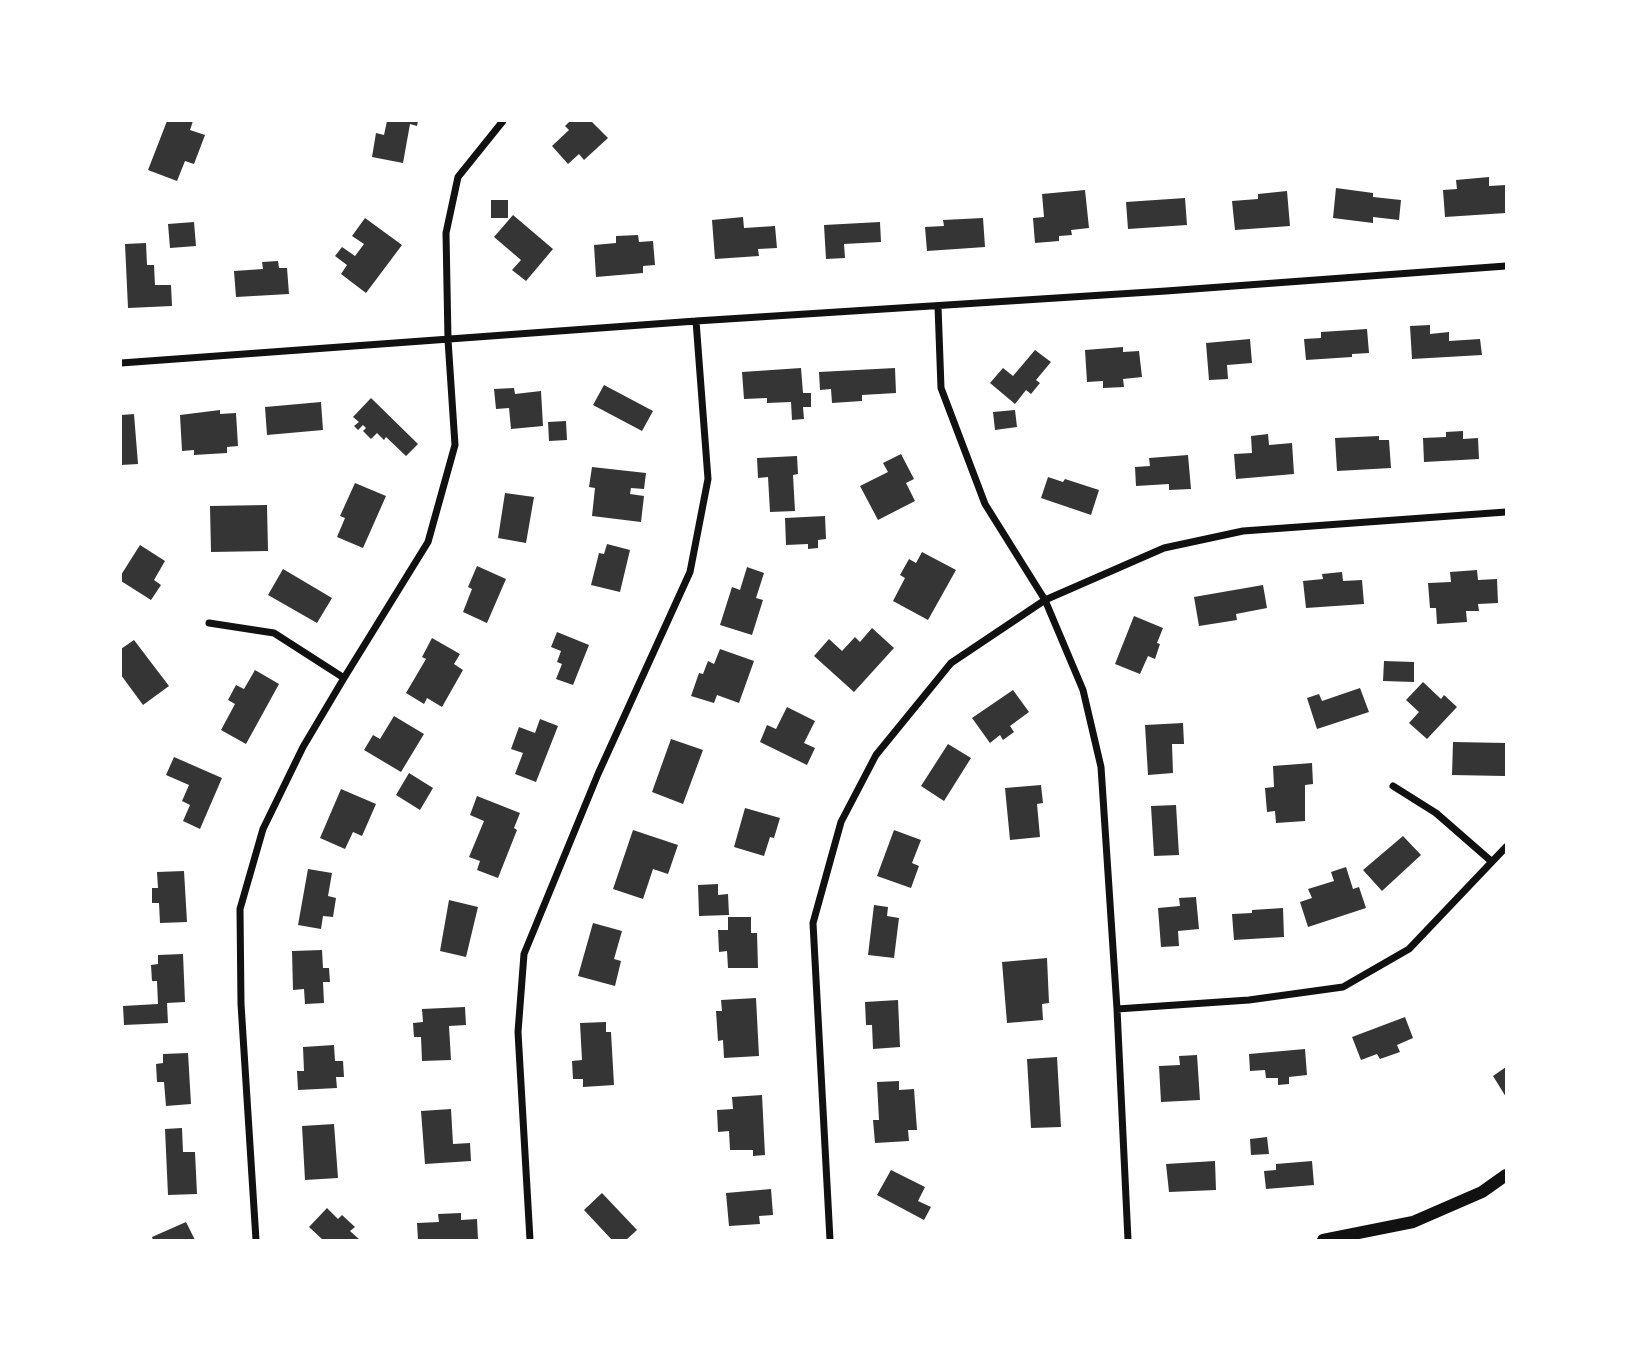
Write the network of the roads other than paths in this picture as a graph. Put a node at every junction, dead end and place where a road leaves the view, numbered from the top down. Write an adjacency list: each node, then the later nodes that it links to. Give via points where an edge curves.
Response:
1 (503, 121): 5 (street, via 458,177 446,233)
2 (1506, 266): 3 (street)
3 (938, 306): 4 (street); 8 (street, via 941,388 985,504)
4 (696, 321): 5 (street); 17 (street, via 708,479 690,572 598,774 524,954 517,1032)
5 (448, 340): 6 (street); 10 (street, via 455,445 428,542)
6 (121, 363)
7 (1506, 512): 8 (street, via 1243,531 1164,548)
8 (1045, 600): 14 (street, via 1083,690 1101,767); 18 (street, via 951,663 876,755 841,822 813,923)
9 (209, 623): 10 (street, via 274,633)
10 (344, 678): 16 (street, via 303,747 263,829 240,909 240,1004)
11 (1393, 786): 13 (street, via 1436,813)
12 (1506, 847): 13 (street)
13 (1491, 860): 14 (street, via 1409,949 1343,987 1249,1000)
14 (1117, 1009): 19 (street)
15 (1506, 1175): 20 (street, via 1482,1192 1413,1222)
16 (256, 1240)
17 (530, 1240)
18 (830, 1240)
19 (1128, 1240)
20 (1323, 1240)

